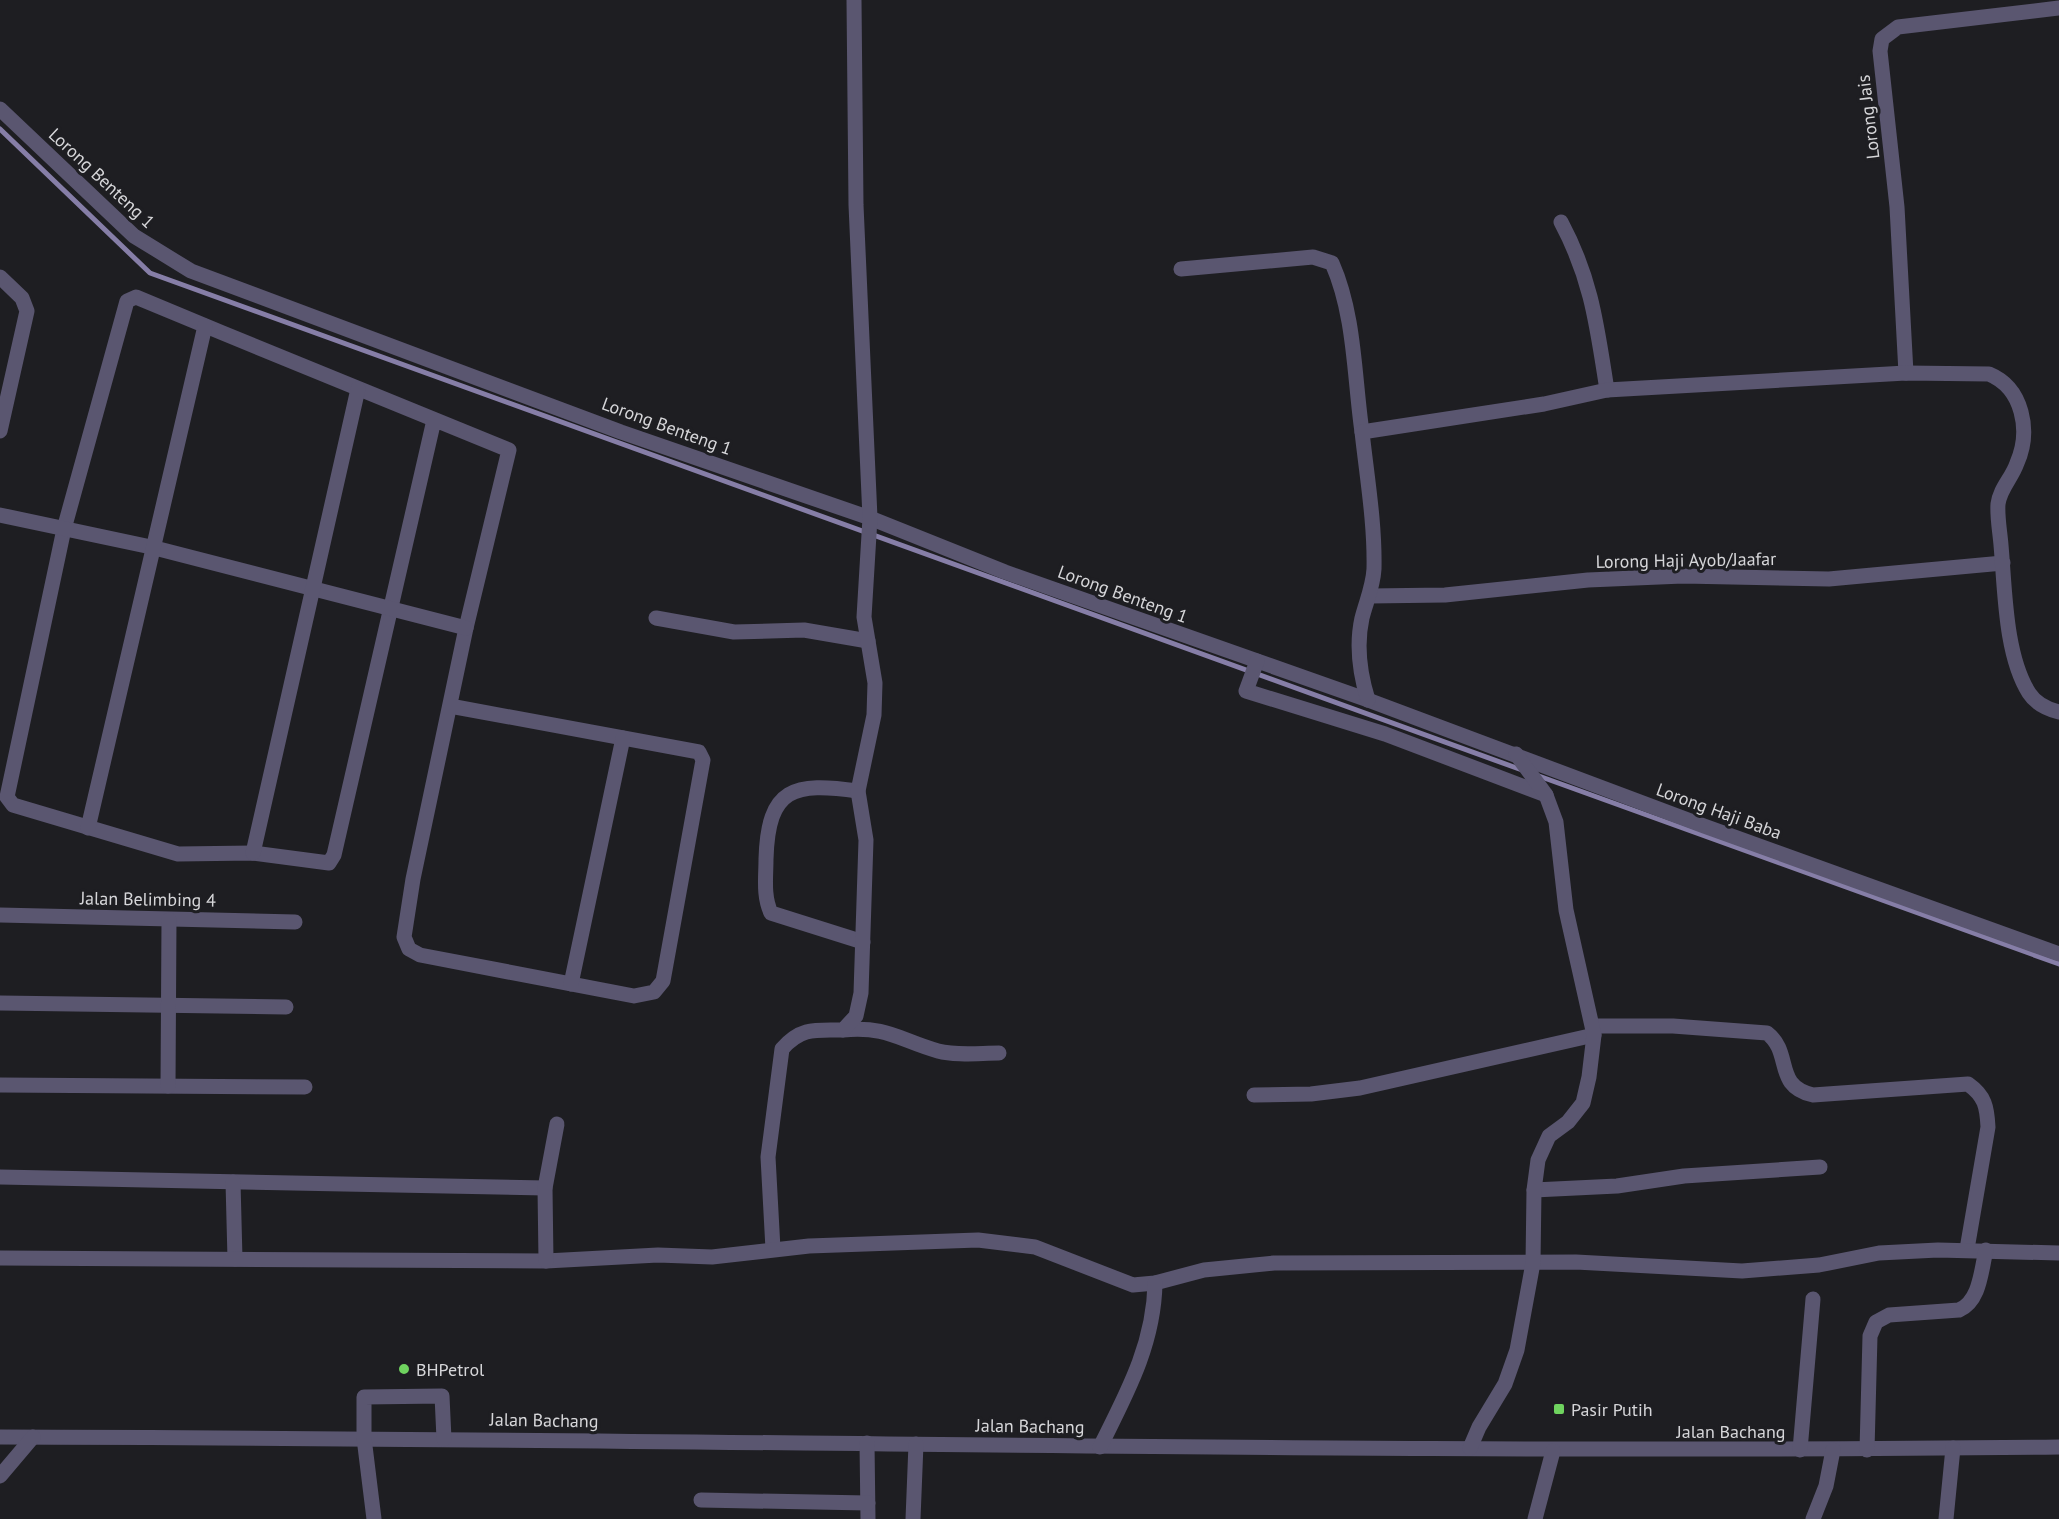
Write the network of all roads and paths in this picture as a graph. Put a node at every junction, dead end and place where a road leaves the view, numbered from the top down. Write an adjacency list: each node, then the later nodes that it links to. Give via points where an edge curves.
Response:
1 (854, 0): 15 (street, via 856,205)
2 (2059, 8): 8 (street, Lorong Jais, via 1898,27 1882,39 1880,51 1898,207)
3 (0, 109): 15 (street, Lorong Benteng 1, via 134,236 191,271)
4 (1561, 222): 10 (street, via 1586,277)
5 (1180, 269): 13 (street, via 1313,257 1332,263 1350,328)
6 (0, 277): 12 (street, via 22,298 27,311)
7 (205, 326): 9 (street); 16 (street, via 136,297 127,301); 17 (street)
8 (1906, 373): 10 (street); 18 (street, via 1989,374 2014,391 2024,430 2017,466 1998,505)
9 (358, 389): 11 (street); 19 (street)
10 (1607, 390): 13 (street, via 1544,404)
11 (434, 420): 21 (street); 23 (street, via 509,450)
12 (0, 431)
13 (1362, 432): 20 (street, via 1374,552)
14 (0, 515): 16 (street)
15 (870, 523): 24 (street, via 864,616); 25 (street, Lorong Benteng 1)
16 (64, 529): 17 (street); 33 (street, via 7,797 13,805)
17 (154, 548): 19 (street); 33 (street)
18 (2003, 563): 20 (street, Lorong Haji Ayob/Jaafar, via 1829,579 1588,580 1445,595); 28 (street, via 2015,662 2029,693 2041,706)
19 (313, 589): 21 (street); 34 (street)
20 (1370, 596): 26 (street, via 1359,640)
21 (390, 609): 23 (street); 34 (street, via 334,855 329,863)
22 (656, 618): 24 (street, via 734,632 804,630)
23 (466, 628): 27 (street)
24 (868, 641): 31 (street, via 875,682 874,715)
25 (1256, 663): 26 (street, Lorong Benteng 1); 32 (street, via 1246,691 1385,734)
26 (1368, 700): 30 (street, Lorong Haji Baba)
27 (450, 706): 29 (street); 40 (street, via 413,879 404,937 409,949 420,955)
28 (2059, 712)
29 (623, 738): 40 (street); 40 (street, via 699,752 703,760 663,981 654,992 634,996)
30 (1520, 760): 32 (street); 39 (street, Lorong Haji Baba)
31 (858, 791): 38 (street, via 866,840); 38 (street, via 800,788 781,801 772,813 767,835 765,887 771,913)
32 (1544, 792): 45 (street, via 1557,822 1566,910)
33 (88, 828): 34 (street, via 178,854)
34 (253, 853)
35 (0, 915): 36 (street, Jalan Belimbing 4)
36 (169, 920): 37 (street, Jalan Belimbing 4); 42 (street)
37 (295, 922)
38 (863, 942): 44 (street, via 859,1004 856,1016)
39 (2059, 954)
40 (571, 984)
41 (0, 1003): 42 (street)
42 (168, 1005): 43 (street); 48 (street)
43 (286, 1007)
44 (843, 1030): 46 (street, via 883,1030 948,1053); 57 (street, via 812,1030 794,1035 782,1049 768,1157)
45 (1594, 1030): 50 (street, via 1360,1088); 56 (street, via 1583,1103 1568,1122 1549,1136 1538,1160); 58 (street, via 1673,1026 1767,1033 1780,1048 1790,1083 1796,1090 1813,1095 1968,1084 1980,1092 1987,1107 1988,1127)
46 (999, 1053)
47 (0, 1085): 48 (street)
48 (168, 1086): 49 (street)
49 (305, 1087)
50 (1254, 1095)
51 (557, 1124): 55 (street)
52 (1820, 1167): 56 (street)
53 (0, 1177): 54 (street)
54 (233, 1182): 55 (street); 62 (street)
55 (545, 1188): 63 (street)
56 (1534, 1190): 64 (street)
57 (773, 1249): 63 (street, via 712,1257 658,1255); 65 (street, via 978,1240 1035,1247 1133,1285)
58 (1967, 1249): 59 (street); 64 (street, via 1880,1253 1819,1264 1742,1271)
59 (1986, 1251): 60 (street); 79 (street, via 1969,1306 1889,1315 1876,1322 1870,1336)
60 (2059, 1253)
61 (0, 1258): 62 (street)
62 (235, 1259): 63 (street)
63 (546, 1261)
64 (1533, 1263): 65 (street, via 1274,1263 1204,1270); 75 (street, via 1509,1372)
65 (1155, 1282): 73 (street, via 1154,1308 1138,1371)
66 (1812, 1299): 77 (street)
67 (0, 1437): 68 (street, Jalan Bachang)
68 (33, 1437): 69 (street, Jalan Bachang); 81 (street)
69 (364, 1438): 70 (street, Jalan Bachang); 70 (street, via 364,1397 442,1396); 84 (street)
70 (444, 1439): 71 (street, Jalan Bachang)
71 (867, 1443): 72 (street, Jalan Bachang); 83 (street)
72 (916, 1444): 73 (street, Jalan Bachang); 85 (street)
73 (1100, 1446): 75 (street, Jalan Bachang)
74 (2059, 1447): 76 (street, Jalan Bachang)
75 (1470, 1448): 80 (street, Jalan Bachang)
76 (1953, 1449): 79 (street, Jalan Bachang); 88 (street)
77 (1800, 1450): 78 (street, Jalan Bachang); 80 (street, Jalan Bachang)
78 (1833, 1450): 79 (street, Jalan Bachang); 87 (street, via 1826,1486)
79 (1867, 1450)
80 (1553, 1451): 86 (street)
81 (0, 1476)
82 (701, 1500): 83 (street)
83 (868, 1511)
84 (374, 1519)
85 (914, 1519)
86 (1535, 1519)
87 (1813, 1519)
88 (1946, 1519)

